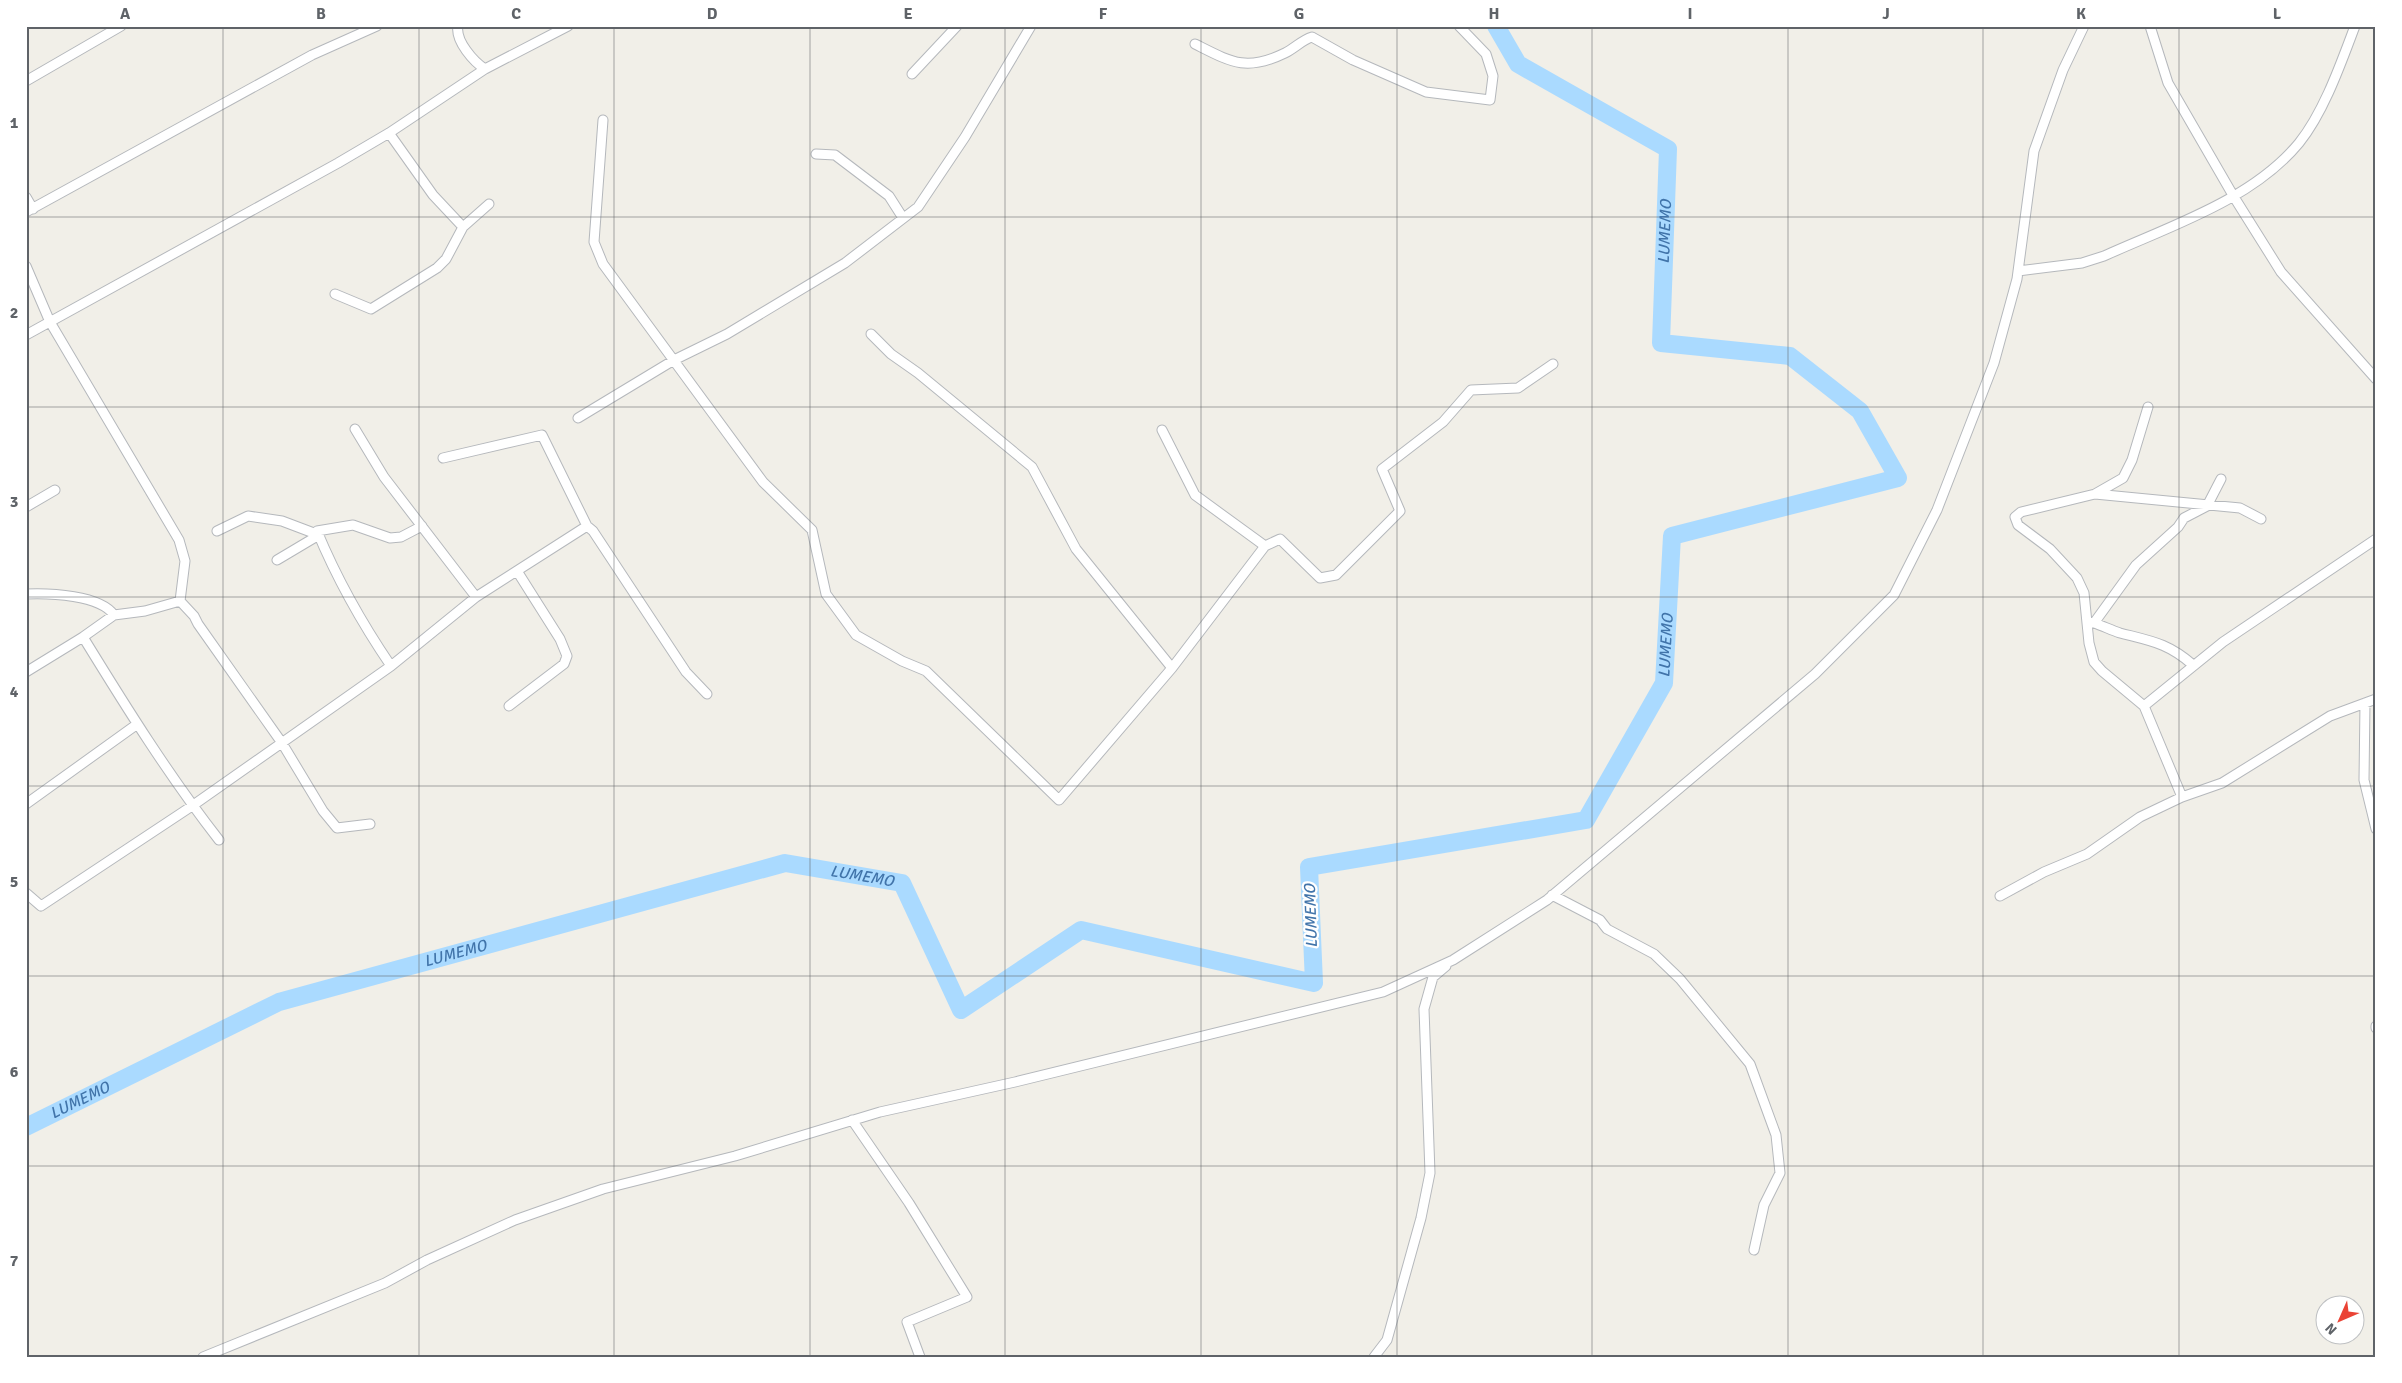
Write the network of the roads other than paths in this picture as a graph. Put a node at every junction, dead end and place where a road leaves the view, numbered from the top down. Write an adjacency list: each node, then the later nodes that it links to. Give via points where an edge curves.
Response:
1 (121, 26): 14 (street)
2 (377, 26): 21 (street, via 312,55)
3 (458, 26): 12 (street, via 456,32 464,45 476,63)
4 (568, 26): 12 (street)
5 (957, 26): 13 (street)
6 (1031, 26): 22 (street, via 965,137 918,206)
7 (1458, 26): 11 (street, via 1486,54 1493,76 1490,100 1426,92 1353,60 1312,37 1276,57 1254,64 1227,61)
8 (2084, 26): 25 (street, via 2063,70 2034,151)
9 (2150, 26): 19 (street, via 2168,83)
10 (2355, 26): 19 (street, via 2331,89 2301,141 2276,168)
11 (1195, 44)
12 (485, 69): 16 (street)
13 (912, 74)
14 (26, 81)
15 (603, 120): 30 (street, via 594,242 604,264)
16 (389, 133): 23 (street, via 433,195); 27 (street)
17 (816, 154): 22 (street, via 836,155 889,196)
18 (26, 197): 21 (street)
19 (2234, 197): 25 (street, via 2104,256 2082,263); 32 (street, via 2281,272)
20 (489, 204): 23 (street)
21 (30, 210)
22 (904, 218): 30 (street, via 845,263 727,334)
23 (463, 227): 26 (street, via 446,259 437,268 371,310)
24 (26, 266): 27 (street)
25 (2018, 271): 76 (street, via 1994,363 1937,510 1894,595 1816,674)
26 (335, 294)
27 (50, 322): 29 (street); 54 (street, via 179,540 185,561)
28 (871, 334): 60 (street, via 891,354 1032,467 1076,549)
29 (26, 335)
30 (674, 360): 34 (street); 60 (street, via 763,482 812,530 826,594 856,635 926,671 1059,800)
31 (1553, 364): 49 (street, via 1518,388 1471,390 1444,422 1382,469 1400,511 1336,575 1320,578 1280,539)
32 (2376, 379)
33 (2148, 407): 40 (street, via 2132,460 2123,478)
34 (578, 418)
35 (356, 429): 44 (street, via 384,477)
36 (1162, 430): 49 (street, via 1195,495)
37 (443, 458): 45 (street, via 542,435)
38 (2220, 479): 41 (street)
39 (55, 490): 42 (street)
40 (2095, 494): 41 (street); 56 (street, via 2021,512 2015,517 2018,525 2050,549 2077,578)
41 (2207, 506): 43 (street, via 2240,508); 56 (street, via 2184,518 2178,528 2136,565)
42 (26, 507)
43 (2261, 519)
44 (422, 526): 47 (street, via 401,537 390,538 353,525 317,530); 53 (street)
45 (587, 526): 51 (street); 62 (street, via 686,672)
46 (217, 531): 47 (street, via 248,516 282,521)
47 (318, 535): 50 (street); 59 (street, via 363,625)
48 (2376, 539): 58 (street)
49 (1265, 546): 60 (street)
50 (277, 560)
51 (517, 571): 53 (street); 65 (street, via 560,639 567,656 564,664)
52 (26, 594): 55 (street, via 79,598 108,606)
53 (476, 597): 59 (street)
54 (180, 601): 55 (street, via 145,611); 68 (street, via 194,616)
55 (114, 615): 57 (street)
56 (2091, 623): 58 (street, via 2162,644); 66 (street, via 2089,643 2094,662)
57 (83, 637): 61 (street); 67 (street)
58 (2194, 665): 66 (street)
59 (391, 666): 68 (street)
60 (1172, 668)
61 (26, 672)
62 (707, 694)
63 (2376, 700): 64 (street)
64 (2365, 703): 69 (street, via 2330,716 2222,783); 73 (street, via 2364,780)
65 (509, 706)
66 (2144, 706): 69 (street)
67 (136, 725): 70 (street); 71 (street)
68 (282, 743): 71 (street); 72 (street, via 336,828)
69 (2182, 797): 77 (street, via 2140,817 2088,854 2044,872)
70 (26, 804)
71 (192, 806): 74 (street); 75 (street, via 41,906)
72 (370, 824)
73 (2376, 829)
74 (219, 840)
75 (26, 893)
76 (1552, 895): 78 (street); 80 (street, via 1654,954 1680,979 1750,1064 1776,1135 1780,1173 1764,1205)
77 (2000, 896)
78 (1453, 960): 79 (street, via 1383,992); 83 (street, via 1433,977 1424,1009 1430,1173 1421,1218 1387,1340)
79 (852, 1120): 81 (street, via 735,1156 603,1189 516,1220 427,1260 385,1283); 82 (street, via 909,1203 967,1297 908,1322)
80 (1754, 1250)
81 (203, 1357)
82 (920, 1357)
83 (1374, 1357)

